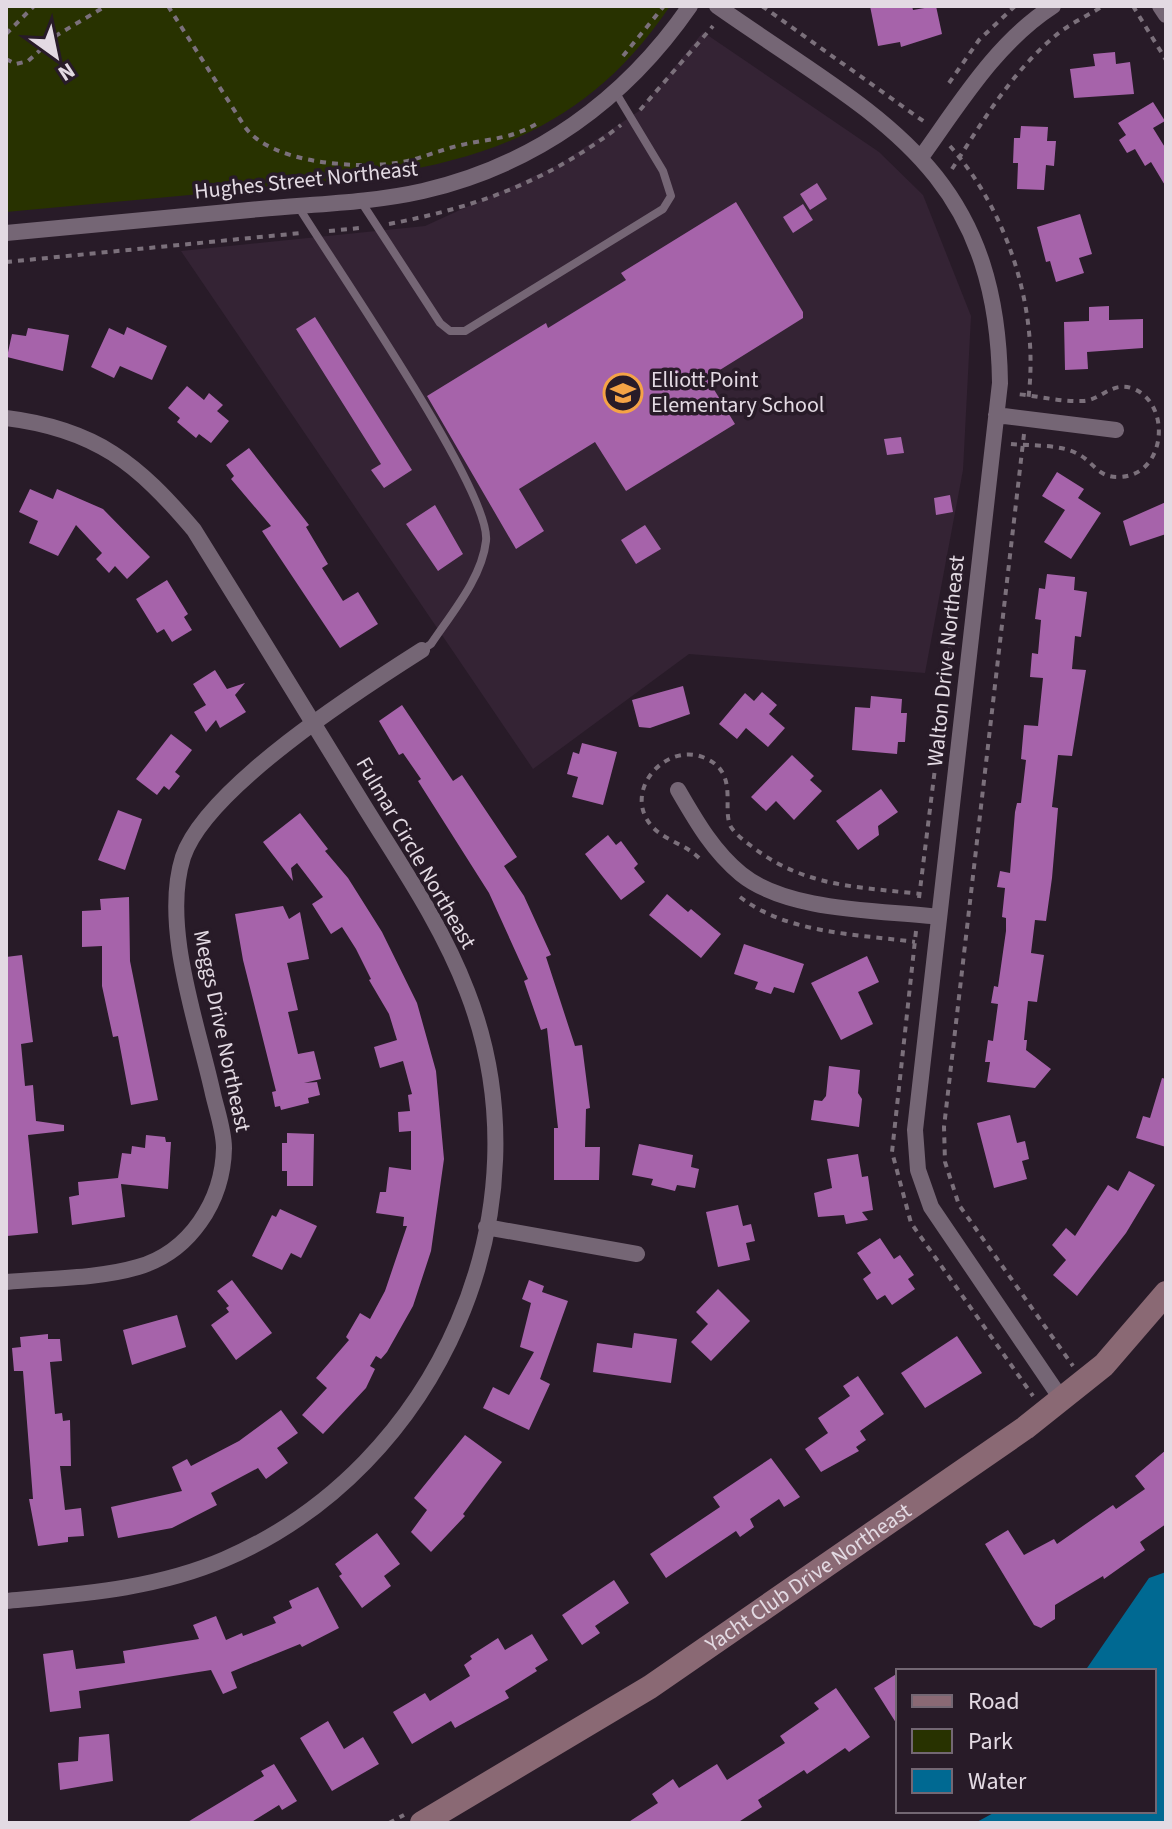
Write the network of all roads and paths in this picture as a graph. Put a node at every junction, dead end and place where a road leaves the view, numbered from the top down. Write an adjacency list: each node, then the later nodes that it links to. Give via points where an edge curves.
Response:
1 (34, 6): 14 (path)
2 (106, 6): 15 (path, via 57,35 28,61 16,64)
3 (168, 6): 19 (path, via 245,127 272,150 321,160 395,163 508,138)
4 (664, 6): 16 (path)
5 (690, 6): 18 (street, Hughes Street Northeast, via 661,47)
6 (717, 6): 20 (street, Walton Drive Northeast)
7 (1053, 6): 20 (street, via 987,67)
8 (1103, 6): 21 (path, via 1058,34 1010,82)
9 (1133, 6): 17 (path)
10 (1160, 6): 11 (street)
11 (1166, 15)
12 (714, 25): 13 (path)
13 (723, 26)
14 (6, 34)
15 (6, 59)
16 (621, 59)
17 (1166, 60)
18 (616, 93): 22 (street, Hughes Street Northeast, via 571,128 504,164 422,191); 22 (lane, via 663,171 671,196 663,209 465,331 450,331 440,323)
19 (543, 120)
20 (922, 156): 21 (street, Walton Drive Northeast)
21 (941, 181): 25 (street, Walton Drive Northeast, via 968,224 992,294 999,336)
22 (360, 200): 23 (street, Hughes Street Northeast)
23 (298, 205): 24 (street, Hughes Street Northeast); 29 (lane, via 410,383 484,520 486,542 469,587)
24 (6, 233)
25 (996, 415): 27 (street); 35 (street, Walton Drive Northeast)
26 (6, 418): 30 (street, Fulmar Circle Northeast, via 68,431 110,450 152,480 194,530)
27 (1116, 430)
28 (962, 564): 34 (path)
29 (422, 650): 30 (street, Meggs Drive Northeast)
30 (314, 725): 41 (street, Fulmar Circle Northeast, via 429,912 468,993 491,1083 495,1125); 43 (street, Meggs Drive Northeast, via 222,797 194,834 178,878 178,938 224,1148 211,1207 179,1246 138,1268)
31 (678, 790): 36 (street, via 712,844 742,875 769,890 805,901)
32 (704, 864): 34 (path, via 686,846 660,835 648,822 642,797 663,760 678,755 693,754 715,764 728,787 733,831 776,865 818,881)
33 (733, 891): 38 (path, via 790,924)
34 (919, 894): 35 (path); 36 (path)
35 (941, 896): 37 (street, Walton Drive Northeast)
36 (917, 914): 37 (street); 38 (path)
37 (939, 917): 39 (street, Walton Drive Northeast)
38 (915, 942): 39 (path); 45 (path, via 892,1152 899,1185 911,1223)
39 (936, 945): 40 (path); 46 (street, Walton Drive Northeast, via 915,1130 918,1170 946,1231)
40 (965, 948)
41 (486, 1227): 42 (street); 47 (street, Fulmar Circle Northeast, via 459,1326 434,1375 372,1457 316,1507 249,1548 198,1570 102,1592)
42 (637, 1254)
43 (6, 1282)
44 (1166, 1293): 46 (street, Yacht Club Drive Northeast, via 1123,1345)
45 (1036, 1400)
46 (1062, 1400): 48 (street, Yacht Club Drive Northeast, via 650,1687)
47 (6, 1601)
48 (422, 1823)

